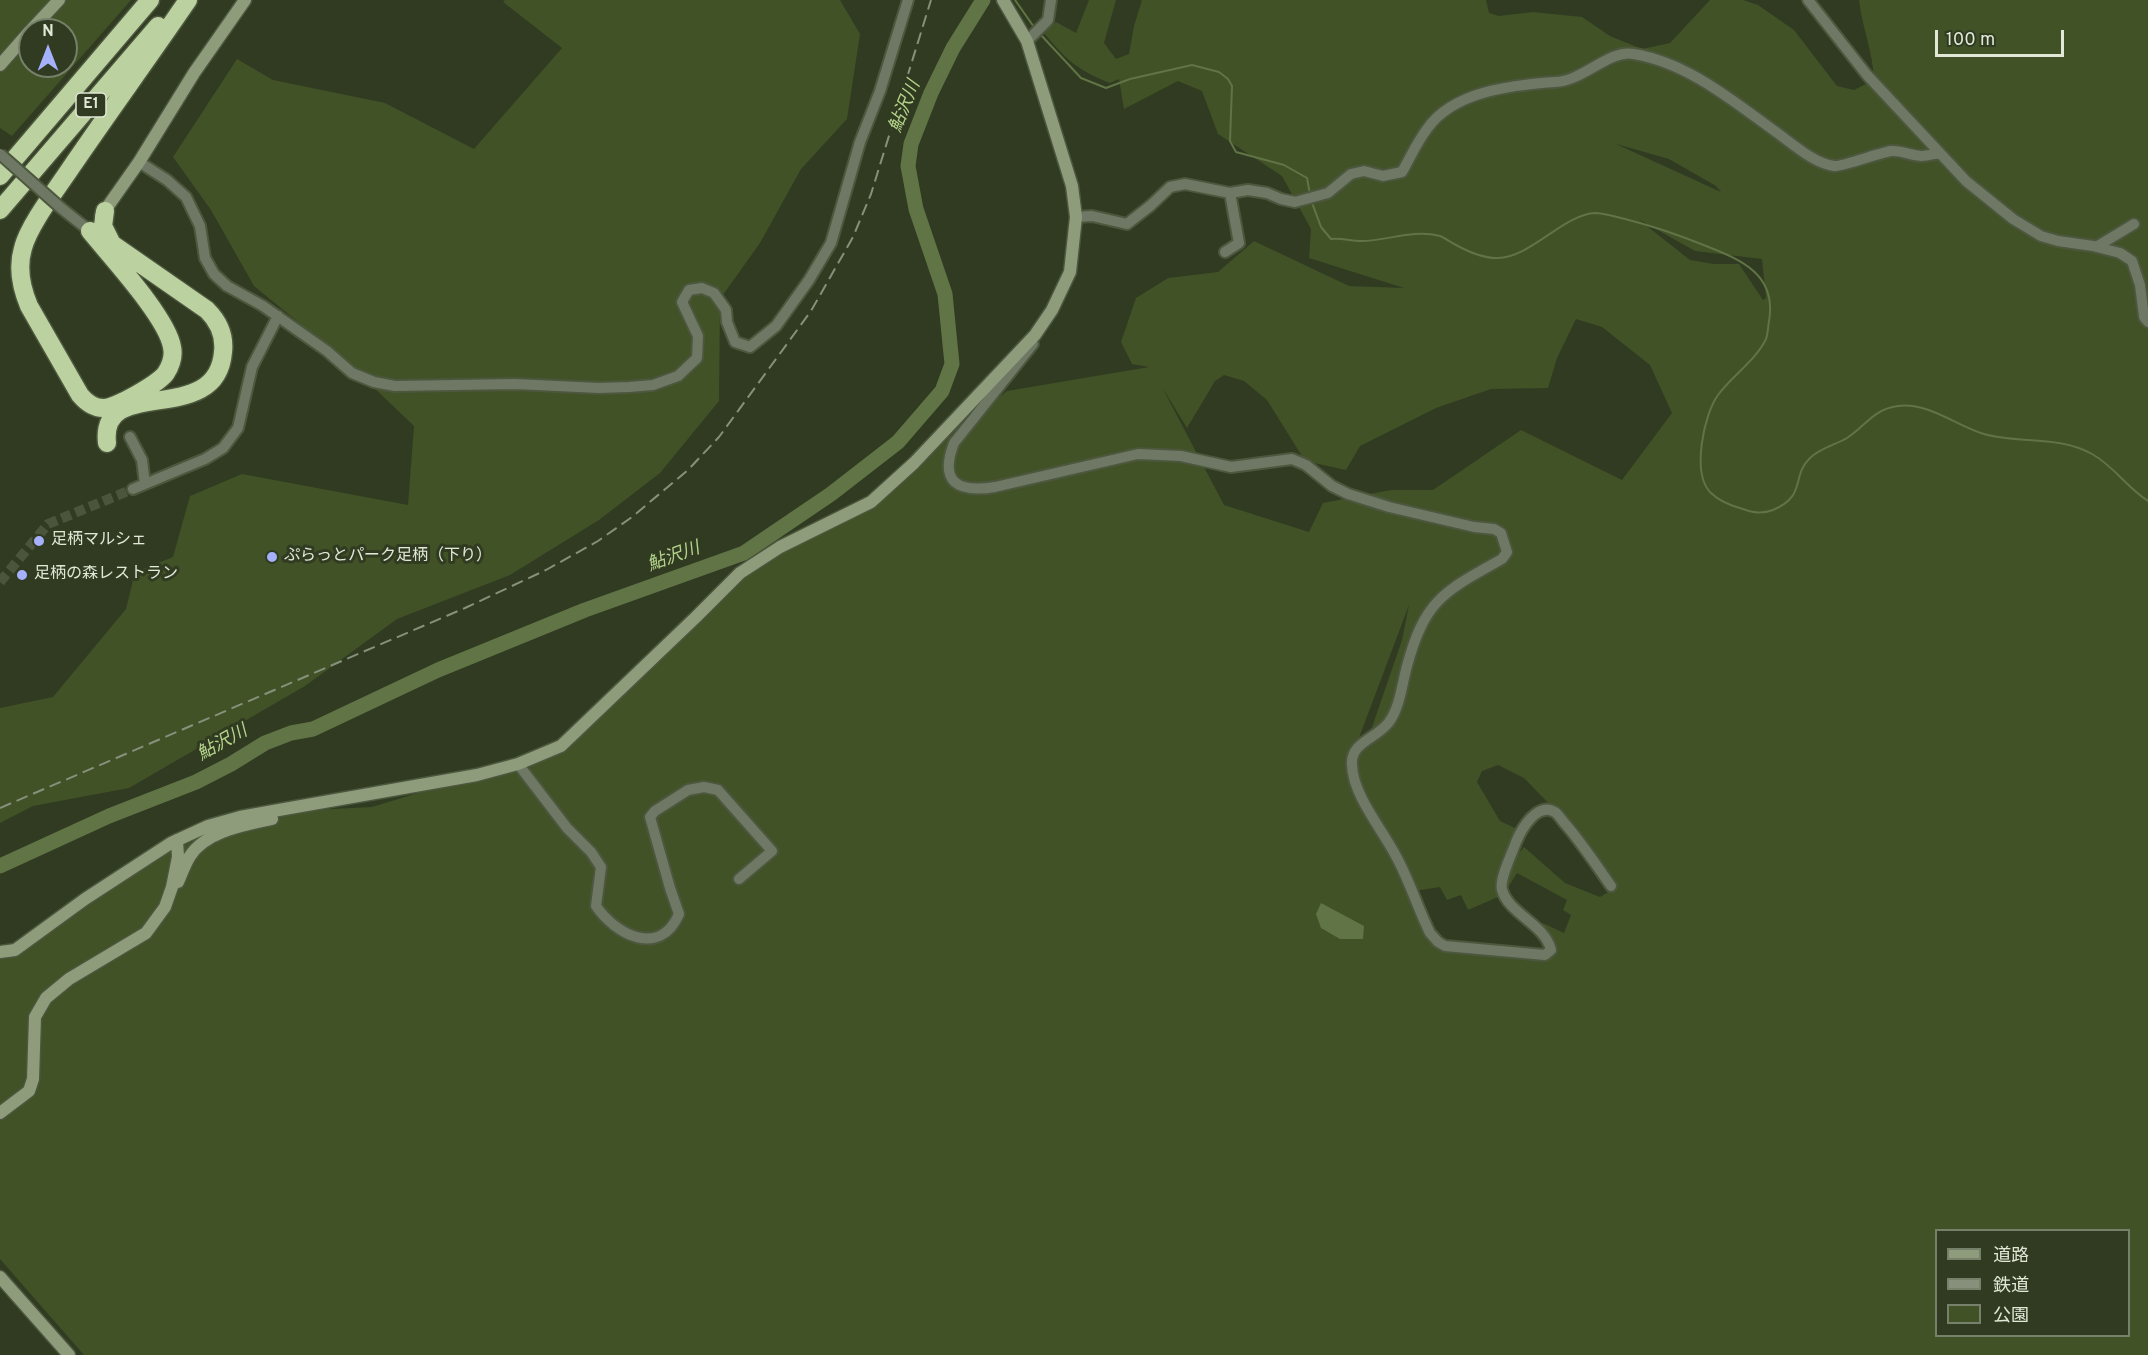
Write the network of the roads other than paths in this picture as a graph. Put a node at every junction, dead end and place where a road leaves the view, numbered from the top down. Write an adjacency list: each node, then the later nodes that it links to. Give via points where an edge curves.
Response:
1 (58, 0): 10 (street)
2 (150, 0): 14 (highway, E1)
3 (180, 0): 20 (highway, E1)
4 (188, 0): 24 (highway, via 59,185 23,247 20,275 29,306 80,395 91,405 109,408 163,377 173,352 170,338 153,310)
5 (245, 0): 17 (street)
6 (908, 0): 28 (street, via 831,243 776,326 750,347 735,342 726,310 714,293 702,288 689,290 682,302 698,336 697,358 678,376 653,385 395,386 352,373)
7 (1051, 0): 11 (street, via 1048,20)
8 (1808, 0): 15 (street, via 1867,75)
9 (1004, 3): 11 (street)
10 (42, 18)
11 (1027, 41): 22 (street, via 1072,186)
12 (18, 45): 13 (street)
13 (0, 65)
14 (89, 72): 16 (highway); 18 (highway, E1)
15 (1940, 153): 19 (street, via 1922,156 1893,150 1836,167 1801,150 1701,79 1632,53 1615,55 1563,82 1515,85 1479,94 1440,115 1427,128 1402,172 1383,176 1364,171 1351,174 1328,193 1295,202 1248,190); 25 (street, via 1966,181 2041,236)
16 (0, 156): 24 (street, bridge)
17 (139, 162): 21 (street); 28 (street, via 186,197 200,226 205,258 214,274)
18 (0, 176)
19 (1230, 193): 22 (street, via 1185,184 1170,187 1128,224 1092,216); 26 (street, via 1239,243)
20 (0, 210)
21 (105, 211): 24 (street); 31 (highway, via 103,226 112,244 207,310 219,324 224,351 214,376 200,389 182,397 140,402 117,413 106,426)
22 (1076, 217): 27 (street, via 1070,272)
23 (2134, 224): 25 (street)
24 (90, 231)
25 (2096, 247): 29 (street, via 2132,261)
26 (1225, 252)
27 (1052, 309): 34 (street, via 1035,334 989,384 871,502 780,547 740,573 561,746); 38 (street, via 1039,336 954,443 949,455 950,477 969,489 980,489 1138,454 1181,456 1231,467 1292,459 1348,494 1501,533 1508,552 1502,559 1456,585 1424,618 1389,722 1353,753 1354,780 1398,859 1430,933 1445,945 1545,955 1551,950 1548,939 1508,901 1502,890 1502,880 1521,830 1536,813 1555,812)
28 (278, 316): 32 (street, via 252,367 238,428 223,448)
29 (2148, 322)
30 (130, 437): 32 (street, via 142,460)
31 (107, 443)
32 (145, 484): 33 (street)
33 (133, 489)
34 (518, 764): 35 (street, via 432,784); 37 (street, via 601,867 596,906 624,933 648,940 663,935 676,923 680,914 651,817 688,790 718,790 772,851)
35 (290, 808): 36 (street, via 229,820); 39 (street, via 281,817 224,832 204,842 190,855)
36 (177, 840): 39 (street, via 178,857); 40 (street, via 15,950)
37 (740, 879)
38 (1611, 886)
39 (170, 893): 41 (street, via 146,933 69,979 46,998 34,1017 33,1079 29,1091)
40 (0, 951)
41 (0, 1113)
42 (0, 1277): 43 (street)
43 (69, 1355)

